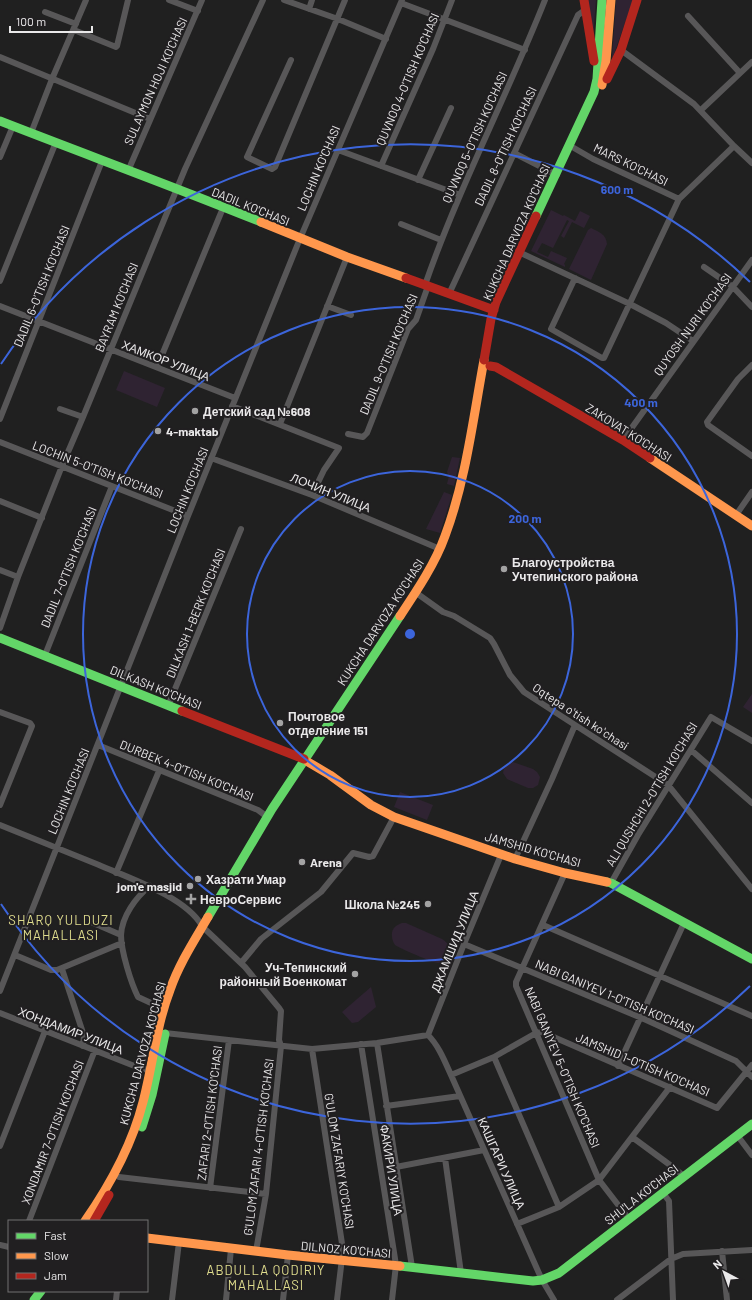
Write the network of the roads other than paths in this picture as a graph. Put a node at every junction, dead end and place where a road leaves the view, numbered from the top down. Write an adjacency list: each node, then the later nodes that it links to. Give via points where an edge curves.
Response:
1 (86, 0): 23 (street)
2 (128, 0): 23 (street, via 116,47)
3 (169, 0): 18 (street)
4 (202, 0): 18 (street, SULAYMON HOJI KO'CHASI)
5 (263, 0): 52 (street, BAYRAM KO'CHASI)
6 (284, 0): 16 (street)
7 (312, 0): 16 (street)
8 (345, 0): 21 (street)
9 (452, 0): 22 (street, QUVNOQ 4-O'TISH KO'CHASI)
10 (545, 0): 25 (street, QUVNOQ 5-O'TISH KO'CHASI)
11 (584, 0): 17 (street)
12 (602, 0): 32 (street, KUKCHA DARVOZA KO'CHASI)
13 (611, 0): 33 (street, KUKCHA DARVOZA KO'CHASI, via 606,61)
14 (637, 0): 26 (street)
15 (401, 2): 22 (street); 24 (street, LOCHIN KO'CHASI)
16 (309, 9): 21 (street)
17 (585, 10): 32 (street); 44 (street, DADIL 8-O'TISH KO'CHASI, via 578,15)
18 (198, 11): 36 (street, SULAYMON HOJI KO'CHASI)
19 (45, 12): 23 (street)
20 (688, 16): 30 (street)
21 (338, 19): 24 (street); 28 (street, via 275,167 272,168 247,157)
22 (445, 19): 25 (street); 48 (street, QUVNOQ 4-O'TISH KO'CHASI)
23 (75, 27): 31 (street)
24 (386, 39): 43 (street, LOCHIN KO'CHASI)
25 (525, 50): 53 (street, QUVNOQ 5-O'TISH KO'CHASI)
26 (621, 50): 33 (street); 35 (street)
27 (0, 58): 31 (street)
28 (291, 60)
29 (752, 62): 30 (street)
30 (740, 72): 35 (street)
31 (52, 79): 36 (street); 39 (street)
32 (597, 79): 42 (street, KUKCHA DARVOZA KO'CHASI)
33 (600, 92): 42 (street, KUKCHA DARVOZA KO'CHASI)
34 (451, 108): 51 (street)
35 (701, 110): 41 (street)
36 (150, 119): 49 (street, SULAYMON HOJI KO'CHASI)
37 (0, 121): 38 (street, DADIL KO'CHASI)
38 (13, 126): 39 (street, DADIL KO'CHASI); 45 (street)
39 (32, 133): 40 (street, DADIL KO'CHASI)
40 (56, 142): 46 (street, DADIL KO'CHASI); 64 (street)
41 (734, 146): 47 (street); 54 (street, MARS KO'CHASI)
42 (571, 147): 50 (street, KUKCHA DARVOZA KO'CHASI); 54 (street, MARS KO'CHASI)
43 (338, 150): 48 (street); 57 (street, LOCHIN KO'CHASI)
44 (514, 153): 50 (street); 67 (street, DADIL 8-O'TISH KO'CHASI)
45 (0, 157)
46 (102, 161): 49 (street, DADIL KO'CHASI); 74 (street, DADIL 6-O'TISH KO'CHASI)
47 (752, 163)
48 (382, 166): 51 (street)
49 (128, 171): 52 (street, DADIL KO'CHASI)
50 (558, 175): 59 (street, KUKCHA DARVOZA KO'CHASI)
51 (418, 180): 53 (street)
52 (176, 188): 55 (street, DADIL KO'CHASI); 76 (street, BAYRAM KO'CHASI)
53 (460, 195): 58 (street, QUVNOQ 5-O'TISH KO'CHASI)
54 (678, 199): 68 (street, MARS KO'CHASI)
55 (223, 208): 57 (street, DADIL KO'CHASI); 79 (street)
56 (401, 224): 58 (street)
57 (300, 239): 60 (street, DADIL KO'CHASI); 80 (street, LOCHIN KO'CHASI)
58 (440, 240): 65 (street, QUVNOQ 5-O'TISH KO'CHASI)
59 (521, 253): 63 (street); 72 (street, KUKCHA DARVOZA KO'CHASI)
60 (347, 257): 65 (street, DADIL KO'CHASI); 70 (street)
61 (752, 260): 66 (street, QUYOSH NURI KO'CHASI)
62 (704, 267): 66 (street)
63 (575, 278): 68 (street); 68 (street, MARS KO'CHASI, via 551,329 602,358 606,355)
64 (0, 281)
65 (427, 285): 67 (street, DADIL KO'CHASI); 86 (street, DADIL 9-O'TISH KO'CHASI, via 416,320 408,329 367,433 363,437)
66 (733, 287): 71 (street); 75 (street, QUYOSH NURI KO'CHASI)
67 (449, 294): 72 (street, DADIL KO'CHASI)
68 (630, 304): 75 (street)
69 (0, 306): 74 (street, ХАМКОР УЛИЦА)
70 (327, 306): 73 (street); 85 (street)
71 (752, 307)
72 (496, 311): 77 (street, KUKCHA DARVOZA KO'CHASI)
73 (351, 315)
74 (39, 322): 76 (street, ХАМКОР УЛИЦА); 84 (street, DADIL 6-O'TISH KO'CHASI)
75 (693, 341): 87 (street, QUYOSH NURI KO'CHASI)
76 (110, 350): 79 (street, ХАМКОР УЛИЦА); 83 (street, BAYRAM KO'CHASI)
77 (487, 365): 87 (street, ZAKOVAT KO'CHASI, via 496,367); 101 (street, KUKCHA DARVOZA KO'CHASI, via 459,495)
78 (752, 365): 89 (street, via 738,379 707,422)
79 (157, 367): 80 (street, ХАМКОР УЛИЦА)
80 (235, 398): 81 (street, LOCHIN KO'CHASI)
81 (232, 406): 85 (street); 90 (street, LOCHIN KO'CHASI)
82 (60, 409): 83 (street)
83 (84, 417): 91 (street, BAYRAM KO'CHASI)
84 (0, 419)
85 (280, 424): 94 (street, via 339,448 324,470)
86 (348, 434)
87 (623, 440): 96 (street, ZAKOVAT KO'CHASI)
88 (0, 442): 91 (street, LOCHIN 5-O'TISH KO'CHASI)
89 (752, 456)
90 (211, 458): 94 (street, ЛОЧИН УЛИЦА); 97 (street, LOCHIN KO'CHASI)
91 (62, 466): 92 (street, LOCHIN 5-O'TISH KO'CHASI); 98 (street, BAYRAM KO'CHASI)
92 (112, 486): 97 (street, LOCHIN 5-O'TISH KO'CHASI); 107 (street, DADIL 7-O'TISH KO'CHASI)
93 (752, 492): 96 (street)
94 (312, 495): 101 (street, ЛОЧИН УЛИЦА)
95 (0, 502): 98 (street)
96 (736, 515): 99 (street, ZAKOVAT KO'CHASI)
97 (188, 516): 108 (street, LOCHIN KO'CHASI)
98 (42, 518): 103 (street, BAYRAM KO'CHASI)
99 (752, 526)
100 (241, 529): 109 (street, DILKASH 1-BERK KO'CHASI)
101 (443, 551): 104 (street, KUKCHA DARVOZA KO'CHASI)
102 (0, 570): 103 (street)
103 (18, 577): 105 (street, BAYRAM KO'CHASI)
104 (418, 594): 111 (street, Oqtepa oʻtish koʻchasi, via 442,612 454,616 490,638 510,675 524,692); 115 (street, KUKCHA DARVOZA KO'CHASI)
105 (0, 628)
106 (0, 638): 107 (street, DILKASH KO'CHASI)
107 (45, 655): 108 (street, DILKASH KO'CHASI)
108 (121, 686): 109 (street, DILKASH KO'CHASI); 113 (street, LOCHIN KO'CHASI)
109 (168, 706): 115 (street, DILKASH KO'CHASI)
110 (0, 712): 119 (street, via 32,726)
111 (575, 725): 117 (street, Oqtepa oʻtish koʻchasi); 125 (street)
112 (752, 741): 114 (street, ALI QUSHCHI 2-O'TISH KO'CHASI, via 711,717)
113 (98, 745): 116 (street, DURBEK 4-O'TISH KO'CHASI); 123 (street, LOCHIN KO'CHASI)
114 (691, 750): 117 (street, ALI QUSHCHI 2-O'TISH KO'CHASI); 118 (street)
115 (306, 760): 120 (street, KUKCHA DARVOZA KO'CHASI); 121 (street, JAMSHID KO'CHASI, via 379,810)
116 (158, 771): 120 (street, DURBEK 4-O'TISH KO'CHASI, via 258,810); 126 (street)
117 (668, 785): 128 (street, ALI QUSHCHI 2-O'TISH KO'CHASI); 130 (street, Oqtepa oʻtish koʻchasi)
118 (752, 803)
119 (0, 805)
120 (269, 817): 134 (street, KUKCHA DARVOZA KO'CHASI)
121 (394, 817): 124 (street, JAMSHID KO'CHASI); 140 (street, via 373,856 353,853 321,892 261,939)
122 (0, 826): 123 (street, G'ULOM ZAFARI 4-O'TISH KO'CHASI)
123 (57, 848): 126 (street, G'ULOM ZAFARI 4-O'TISH KO'CHASI); 138 (street, LOCHIN KO'CHASI)
124 (501, 855): 125 (street, JAMSHID KO'CHASI); 137 (street, ДЖАМШИД УЛИЦА)
125 (515, 859): 127 (street, JAMSHID KO'CHASI)
126 (116, 873): 129 (street, G'ULOM ZAFARI 4-O'TISH KO'CHASI)
127 (565, 873): 128 (street, JAMSHID KO'CHASI); 133 (street, NABI GANIYEV 5-O'TISH KO'CHASI)
128 (611, 883): 132 (street, JAMSHID KO'CHASI)
129 (150, 886): 134 (street, G'ULOM ZAFARI 4-O'TISH KO'CHASI, via 198,918); 135 (street, via 132,906)
130 (752, 889)
131 (91, 922): 135 (street)
132 (684, 923): 139 (street, JAMSHID KO'CHASI); 143 (street)
133 (543, 925): 142 (street, NABI GANIYEV 5-O'TISH KO'CHASI); 143 (street)
134 (204, 928): 140 (street, G'ULOM ZAFARI 4-O'TISH KO'CHASI); 145 (street, KUKCHA DARVOZA KO'CHASI, via 175,977); 150 (street, KUKCHA DARVOZA KO'CHASI, via 176,990)
135 (121, 935): 136 (street)
136 (122, 943): 141 (street); 145 (street, via 138,997)
137 (464, 944): 142 (street, NABI GANIYEV 1-O'TISH KO'CHASI); 152 (street, ДЖАМШИД УЛИЦА)
138 (15, 955): 141 (street, via 51,970); 144 (street, LOCHIN KO'CHASI)
139 (752, 959)
140 (240, 963): 157 (street, G'ULOM ZAFARI 4-O'TISH KO'CHASI, via 280,1008)
141 (62, 969): 156 (street, XONDAMIR 7-O'TISH KO'CHASI, via 84,1036)
142 (523, 969): 148 (street, NABI GANIYEV 1-O'TISH KO'CHASI); 151 (street, NABI GANIYEV 5-O'TISH KO'CHASI, via 516,986)
143 (660, 976): 147 (street); 148 (street)
144 (0, 991)
145 (164, 1009): 163 (street, KUKCHA DARVOZA KO'CHASI)
146 (0, 1013): 149 (street, ХОНДАМИР УЛИЦА)
147 (752, 1016)
148 (641, 1018): 162 (street); 164 (street, NABI GANIYEV 1-O'TISH KO'CHASI, via 736,1060)
149 (45, 1032): 156 (street, ХОНДАМИР УЛИЦА); 173 (street)
150 (165, 1033): 153 (street); 163 (street, KUKCHA DARVOZA KO'CHASI)
151 (536, 1033): 160 (street); 162 (street, JAMSHID 1-O'TISH KO'CHASI, via 542,1032); 180 (street, NABI GANIYEV 5-O'TISH KO'CHASI)
152 (428, 1035): 154 (street); 165 (street, КАШГАРИ УЛИЦА)
153 (229, 1040): 157 (street); 181 (street, ZAFARI 2-O'TISH KO'CHASI)
154 (377, 1043): 155 (street); 169 (street, ФАКИРИ УЛИЦА)
155 (361, 1044): 158 (street); 198 (street, ФАКИРИ УЛИЦА)
156 (83, 1046): 159 (street, ХОНДАМИР УЛИЦА)
157 (281, 1046): 158 (street); 183 (street, G'ULOM ZAFARI 4-O'TISH KO'CHASI)
158 (312, 1049): 197 (street, G'ULOM ZAFARIY KO'CHASI, via 343,1250)
159 (95, 1050): 163 (street, ХОНДАМИР УЛИЦА); 186 (street, XONDAMIR 7-O'TISH KO'CHASI)
160 (494, 1057): 165 (street); 184 (street)
161 (752, 1065): 164 (street)
162 (618, 1066): 167 (street, JAMSHID 1-O'TISH KO'CHASI)
163 (154, 1072): 179 (street, KUKCHA DARVOZA KO'CHASI, via 144,1122); 187 (street, KUKCHA DARVOZA KO'CHASI, via 132,1134)
164 (747, 1072): 166 (street, NABI GANIYEV 1-O'TISH KO'CHASI); 167 (street, JAMSHID 1-O'TISH KO'CHASI, via 717,1108)
165 (451, 1075): 168 (street, КАШГАРИ УЛИЦА)
166 (752, 1078)
167 (670, 1087): 172 (street)
168 (460, 1096): 169 (street); 174 (street, КАШГАРИ УЛИЦА)
169 (386, 1106): 177 (street, ФАКИРИ УЛИЦА)
170 (752, 1124): 171 (street, SHU'LA KO'CHASI)
171 (737, 1136): 175 (street); 178 (street, SHU'LA KO'CHASI)
172 (632, 1137): 178 (street); 180 (street)
173 (0, 1146)
174 (484, 1150): 176 (street); 188 (street, КАШГАРИ УЛИЦА)
175 (752, 1155)
176 (445, 1158): 177 (street); 200 (street)
177 (396, 1167): 199 (street, ФАКИРИ УЛИЦА)
178 (684, 1176): 182 (street, SHU'LA KO'CHASI)
179 (119, 1177): 181 (street); 187 (street, KUKCHA DARVOZA KO'CHASI)
180 (599, 1180): 184 (street); 185 (street, NABI GANIYEV 5-O'TISH KO'CHASI)
181 (210, 1188): 183 (street)
182 (664, 1193): 185 (street, SHU'LA KO'CHASI); 196 (street, via 669,1201)
183 (266, 1194): 193 (street, G'ULOM ZAFARI 4-O'TISH KO'CHASI)
184 (559, 1207): 188 (street)
185 (629, 1219): 201 (street, SHU'LA KO'CHASI, via 559,1273)
186 (28, 1220)
187 (89, 1220)
188 (517, 1224): 201 (street, КАШГАРИ УЛИЦА)
189 (148, 1238): 190 (street, DILNOZ KO'CHASI)
190 (179, 1242): 191 (street, DILNOZ KO'CHASI); 206 (street)
191 (231, 1249): 193 (street, DILNOZ KO'CHASI); 207 (street)
192 (752, 1250): 194 (street)
193 (256, 1251): 195 (street, DILNOZ KO'CHASI)
194 (722, 1251): 196 (street, via 683,1254); 214 (street)
195 (288, 1255): 197 (street, DILNOZ KO'CHASI); 208 (street)
196 (671, 1259): 212 (street); 213 (street)
197 (342, 1260): 198 (street, DILNOZ KO'CHASI); 209 (street, G'ULOM ZAFARIY KO'CHASI)
198 (396, 1265): 199 (street, DILNOZ KO'CHASI); 210 (street, ФАКИРИ УЛИЦА)
199 (412, 1267): 200 (street, DILNOZ KO'CHASI)
200 (461, 1273): 201 (street, DILNOZ KO'CHASI)
201 (542, 1280): 211 (street, КАШГАРИ УЛИЦА)
202 (33, 1292): 204 (street)
203 (40, 1292): 205 (street)
204 (27, 1300)
205 (34, 1300)
206 (172, 1300)
207 (226, 1300)
208 (283, 1300)
209 (337, 1300)
210 (392, 1300)
211 (554, 1300)
212 (617, 1300)
213 (673, 1300)
214 (727, 1300)

